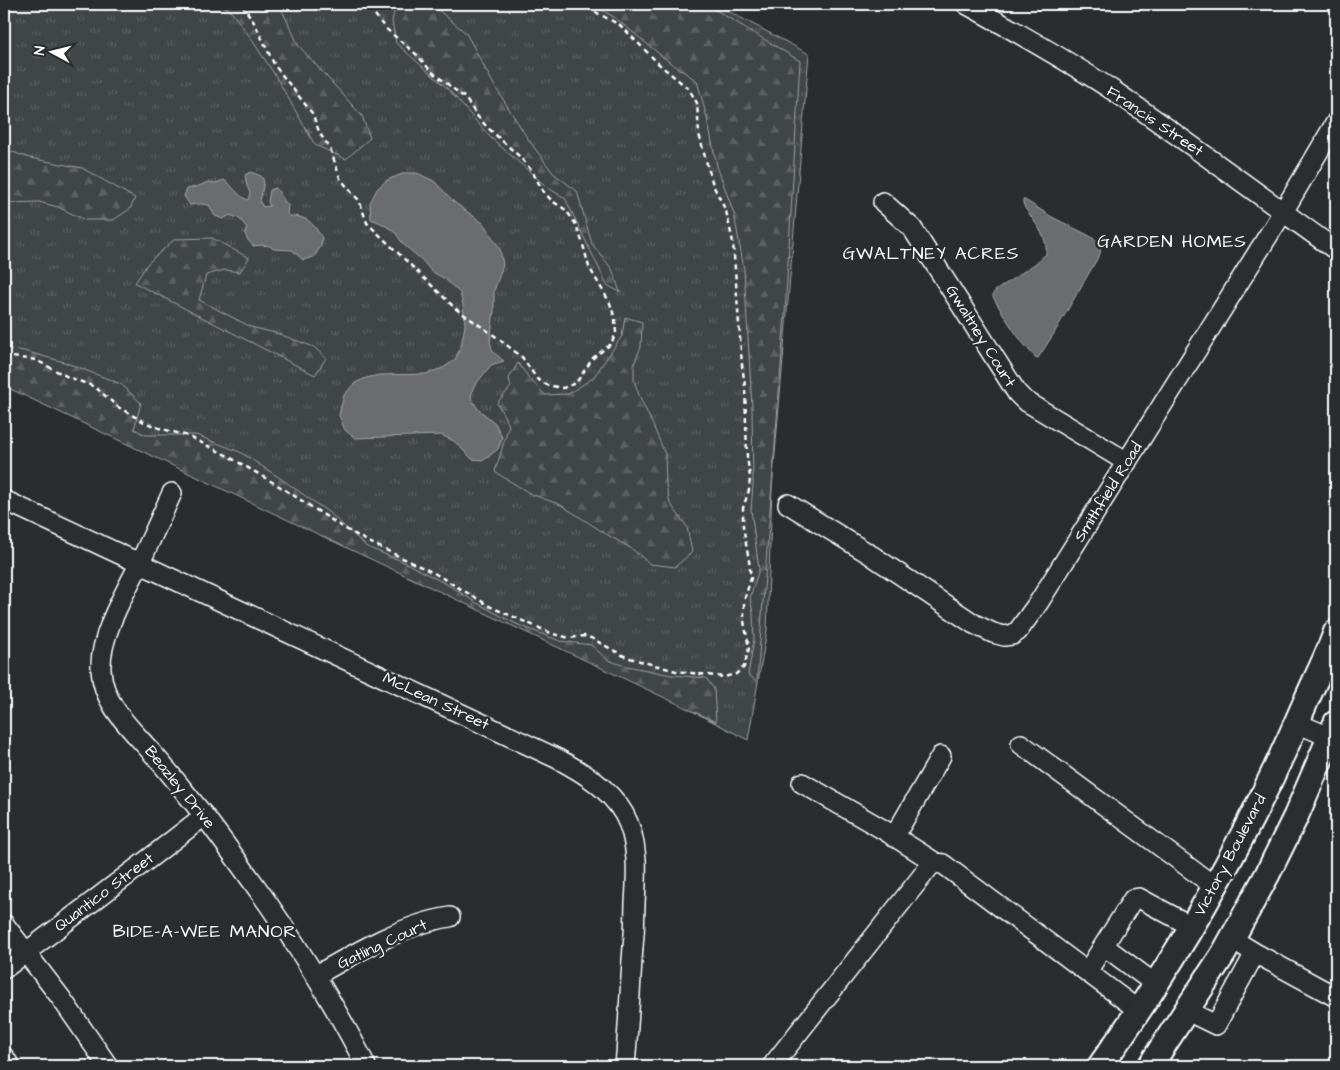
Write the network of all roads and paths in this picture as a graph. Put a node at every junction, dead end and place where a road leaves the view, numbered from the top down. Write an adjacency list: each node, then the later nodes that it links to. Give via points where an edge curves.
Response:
1 (242, 4): 2 (path, via 275,66 312,113 330,148 340,178 359,200 367,223 462,314 522,357 537,379 563,388 576,384 593,358 610,344 616,333 610,304 589,267 575,223 566,210 543,191 532,171 488,128 465,98 384,27)
2 (367, 4)
3 (580, 4): 9 (path, via 620,25 689,89 697,103 704,157 726,211 733,242 745,386 746,457 750,477 742,526 751,578 744,601 748,648 744,667 736,674 724,677 676,671 626,657 591,638 552,634 491,607 434,573 369,542 226,455 188,436 144,422 118,407 95,387 36,360)
4 (966, 4): 7 (street, Francis Street, via 1115,92)
5 (1336, 122): 7 (street, Smithfield Road)
6 (883, 202): 10 (street, Gwaltney Court, via 912,228 1016,393)
7 (1283, 212): 8 (street, Francis Street); 10 (street, Smithfield Road)
8 (1336, 250)
9 (4, 356)
10 (1127, 462): 13 (street, Smithfield Road, via 1039,602 1018,631 1004,636 974,624)
11 (172, 493): 14 (street, Beazley Drive)
12 (4, 500): 14 (street, McLean Street)
13 (788, 504)
14 (140, 563): 21 (street, Beazley Drive, via 106,639 101,670 104,686 125,723); 43 (street, McLean Street, via 558,758 581,771 615,800 632,833 637,876)
15 (1336, 632): 16 (main road, Victory Boulevard)
16 (1297, 723): 17 (street); 24 (main road, Victory Boulevard)
17 (1334, 734): 28 (main road, via 1267,875)
18 (1021, 744): 24 (street)
19 (941, 756): 22 (street)
20 (802, 783): 22 (street)
21 (204, 816): 30 (street, Quantico Street); 34 (street, Beazley Drive)
22 (894, 837): 23 (street)
23 (936, 863): 33 (street, via 942,864); 44 (street, via 930,866)
24 (1214, 886): 27 (main road, Victory Boulevard)
25 (450, 917): 34 (street, Gatling Court, via 399,932)
26 (4, 924): 30 (street)
27 (1191, 926): 29 (street, via 1138,898 1133,899); 35 (main road, Victory Boulevard)
28 (1232, 939): 31 (street); 38 (main road)
29 (1104, 946): 33 (street); 35 (street)
30 (26, 952): 32 (street, Quantico Street); 41 (street)
31 (1255, 953): 36 (street); 38 (street, via 1216,1025)
32 (4, 969)
33 (1088, 972): 37 (street)
34 (316, 976): 42 (street, Beazley Drive)
35 (1155, 984): 37 (main road, Victory Boulevard)
36 (1336, 996)
37 (1138, 1010): 45 (main road, Victory Boulevard)
38 (1187, 1011): 46 (main road)
39 (4, 1057): 40 (street)
40 (10, 1066)
41 (108, 1066)
42 (366, 1066)
43 (625, 1066)
44 (772, 1066)
45 (1100, 1066)
46 (1150, 1066)

